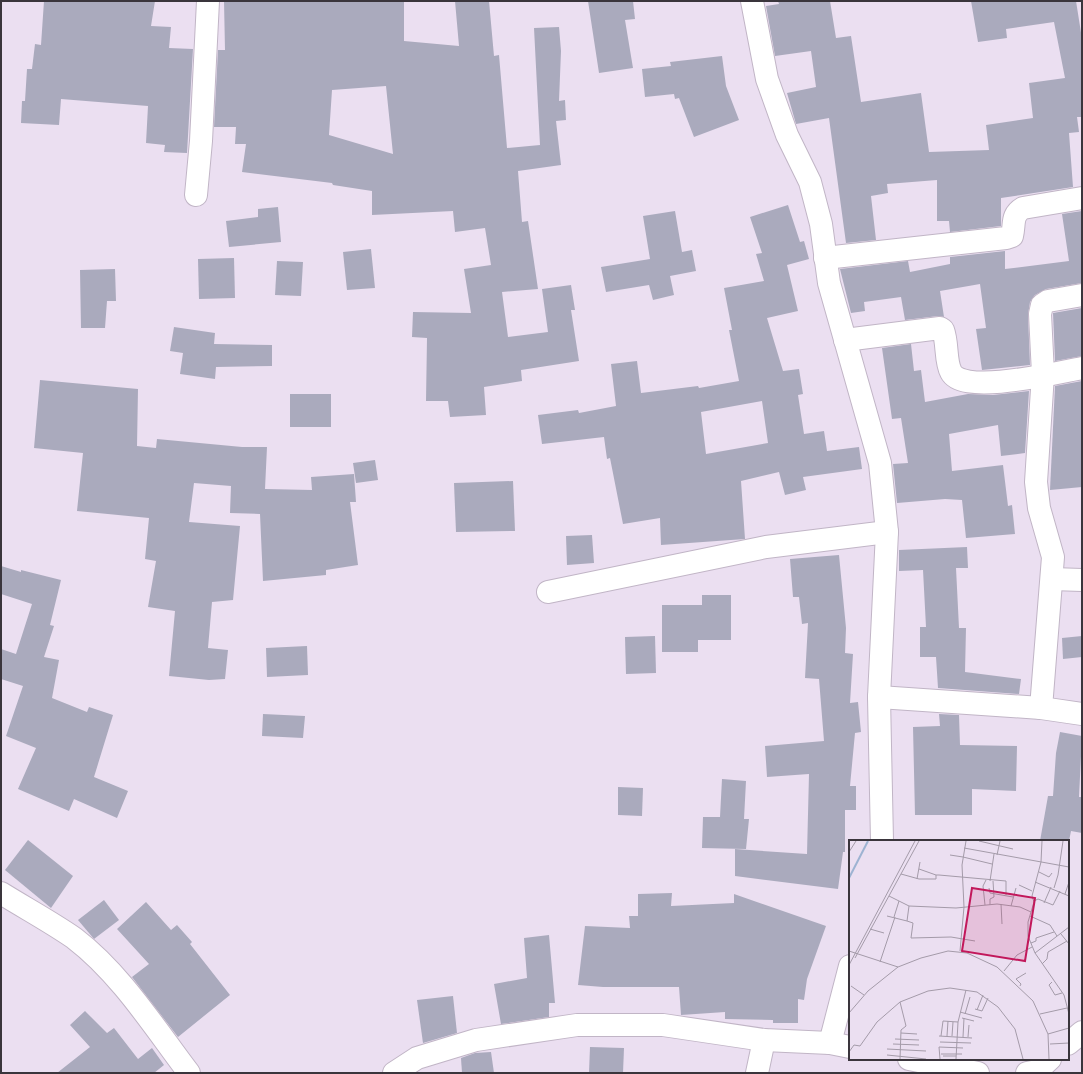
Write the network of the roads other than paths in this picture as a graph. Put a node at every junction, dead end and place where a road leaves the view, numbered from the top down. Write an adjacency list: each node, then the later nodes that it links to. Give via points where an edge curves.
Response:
1 (208, 1): 3 (street)
2 (752, 1): 5 (street, via 766,79 787,135 810,182 821,224)
3 (196, 195)
4 (1082, 198): 5 (street, via 1023,208 1016,212 1012,236 1006,238)
5 (825, 258): 7 (street, via 829,283)
6 (1082, 295): 9 (street, via 1048,301 1042,305 1040,314)
7 (845, 340): 9 (street, via 940,328 947,340 948,365 951,373 959,380 986,384); 10 (street, via 880,463)
8 (1082, 368): 9 (street)
9 (1043, 374): 11 (street, via 1036,482 1039,508 1052,551)
10 (887, 532): 13 (street, via 766,547); 14 (street)
11 (1052, 580): 12 (street); 15 (street)
12 (1082, 580)
13 (548, 592)
14 (879, 697): 15 (street); 17 (street)
15 (1041, 708): 16 (street)
16 (1082, 714)
17 (882, 840)
18 (1, 893): 26 (street, via 74,938 100,961 117,979)
19 (849, 974): 23 (street)
20 (1082, 1032): 22 (street)
21 (764, 1040): 23 (street); 27 (street, via 663,1025 576,1025 476,1040 417,1058); 28 (street)
22 (1069, 1043)
23 (840, 1045)
24 (914, 1060): 29 (street)
25 (1049, 1060): 30 (street, via 1036,1070)
26 (189, 1073)
27 (394, 1073)
28 (757, 1073)
29 (978, 1073)
30 (1027, 1073)

